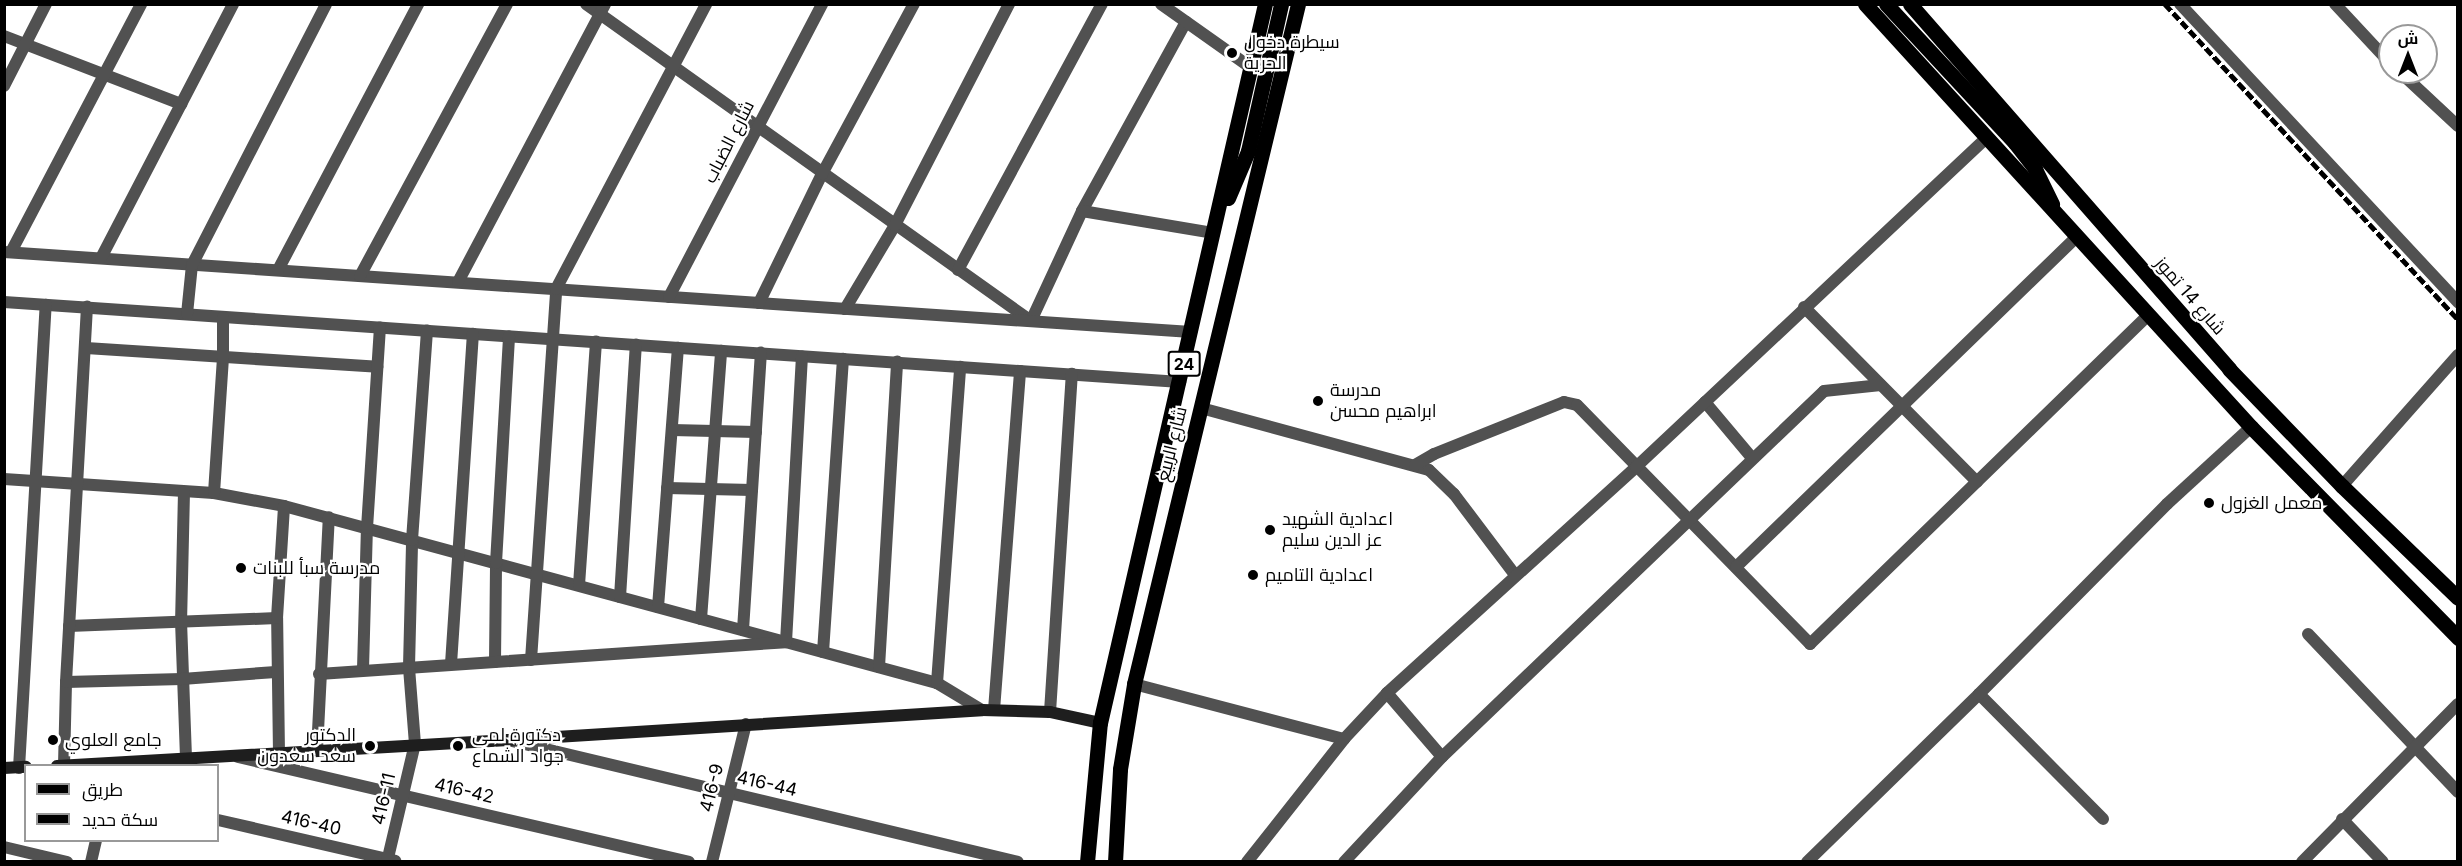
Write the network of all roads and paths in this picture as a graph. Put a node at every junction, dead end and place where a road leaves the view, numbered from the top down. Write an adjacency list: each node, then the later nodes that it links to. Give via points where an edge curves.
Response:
1 (46, 4): 25 (street)
2 (141, 4): 29 (street)
3 (233, 4): 32 (street)
4 (326, 4): 45 (street)
5 (418, 4): 46 (street)
6 (507, 4): 48 (street)
7 (586, 4): 22 (street)
8 (706, 4): 27 (street)
9 (822, 4): 34 (street, شارع الضباب)
10 (914, 4): 36 (street)
11 (1008, 4): 40 (street)
12 (1102, 4): 47 (street)
13 (1161, 4): 23 (street)
14 (1265, 4): 28 (main road, شارع الربيع / 24)
15 (1281, 4): 38 (main road, via 1248,151)
16 (1298, 4): 88 (main road, شارع الربيع / 24)
17 (1865, 4): 35 (main road)
18 (1886, 4): 39 (main road, via 2025,156)
19 (1910, 4): 100 (main road, شارع 14 تموز, via 2229,369)
20 (2180, 4): 53 (street)
21 (2335, 4): 26 (street)
22 (602, 9): 27 (street); 49 (street)
23 (1186, 22): 28 (street); 37 (street)
24 (4, 36): 25 (street)
25 (26, 44): 29 (street); 31 (street)
26 (2378, 50)
27 (674, 66): 34 (street); 50 (street)
28 (1250, 67): 38 (main road, شارع الربيع / 24)
29 (104, 75): 32 (street); 43 (street)
30 (2413, 84): 33 (street)
31 (4, 86)
32 (181, 104): 44 (street)
33 (2457, 126)
34 (758, 127): 36 (street); 51 (street, شارع الضباب)
35 (1986, 138): 39 (main road); 56 (street)
36 (822, 174): 40 (street); 54 (street)
37 (1082, 211): 41 (street); 62 (street)
38 (1219, 212): 41 (main road, شارع الربيع / 24)
39 (2056, 214): 42 (main road)
40 (895, 225): 47 (street); 58 (street)
41 (1214, 233): 65 (main road, شارع الربيع / 24)
42 (2076, 237): 60 (main road); 87 (street)
43 (8, 252): 44 (street)
44 (101, 258): 45 (street)
45 (192, 266): 46 (street); 59 (street)
46 (278, 270): 48 (street)
47 (958, 270): 62 (street)
48 (360, 276): 49 (street)
49 (458, 282): 50 (street)
50 (556, 289): 51 (street); 68 (street)
51 (669, 297): 54 (street)
52 (4, 302): 55 (street)
53 (2457, 302)
54 (759, 303): 58 (street)
55 (46, 305): 57 (street); 97 (street)
56 (1804, 307): 85 (street); 86 (street)
57 (87, 308): 59 (street); 71 (street)
58 (845, 309): 62 (street)
59 (187, 314): 61 (street)
60 (2147, 316): 89 (main road); 98 (street)
61 (223, 317): 63 (street); 77 (street)
62 (1031, 321): 65 (street)
63 (380, 327): 64 (street); 80 (street)
64 (427, 331): 66 (street); 110 (street, 416-11)
65 (1191, 332): 84 (main road, شارع الربيع / 24)
66 (472, 334): 67 (street); 111 (street)
67 (509, 336): 68 (street); 112 (street)
68 (552, 339): 69 (street); 114 (street)
69 (596, 342): 70 (street); 116 (street)
70 (636, 345): 72 (street); 117 (street)
71 (86, 348): 77 (street); 99 (street)
72 (678, 348): 73 (street); 90 (street)
73 (721, 351): 74 (street); 91 (street)
74 (760, 353): 76 (street); 92 (street)
75 (2457, 355): 100 (street)
76 (802, 356): 78 (street); 127 (street)
77 (223, 358): 80 (street); 105 (street)
78 (843, 359): 79 (street); 128 (street)
79 (897, 362): 81 (street); 133 (street)
80 (377, 367): 109 (street)
81 (960, 367): 82 (street); 139 (street)
82 (1020, 371): 83 (street); 144 (street)
83 (1072, 374): 84 (street); 145 (street)
84 (1180, 382): 146 (main road, شارع الربيع / 24)
85 (1881, 385): 87 (street); 93 (street, via 1824,392)
86 (1705, 402): 93 (street); 95 (street)
87 (1903, 407): 98 (street); 113 (street)
88 (1202, 408): 94 (street); 140 (main road, شارع الربيع / 24)
89 (2251, 427): 126 (main road); 142 (street, via 2167,504)
90 (672, 430): 91 (street); 101 (street)
91 (715, 430): 92 (street); 102 (street)
92 (756, 432): 103 (street)
93 (1752, 458): 108 (street)
94 (1415, 465): 95 (street, via 1564,402 1577,405); 115 (street, via 1429,470 1444,483)
95 (1636, 466): 108 (street); 115 (street)
96 (4, 479): 97 (street)
97 (36, 481): 99 (street); 159 (street)
98 (1977, 482): 113 (street, via 1810,644)
99 (77, 483): 104 (street); 123 (street)
100 (2342, 486): 118 (main road, شارع 14 تموز)
101 (667, 488): 102 (street); 119 (street)
102 (711, 489): 103 (street); 121 (street)
103 (752, 490): 124 (street)
104 (184, 492): 105 (street); 122 (street)
105 (214, 493): 106 (street)
106 (284, 506): 107 (street); 120 (street)
107 (329, 517): 109 (street); 136 (street)
108 (1690, 520): 113 (street); 155 (street)
109 (367, 528): 110 (street); 134 (street)
110 (412, 540): 111 (street); 132 (street, 416-11)
111 (458, 552): 112 (street); 131 (street)
112 (496, 563): 114 (street); 130 (street)
113 (1736, 567)
114 (536, 574): 116 (street); 129 (street)
115 (1515, 575): 141 (street)
116 (579, 585): 117 (street)
117 (620, 597): 119 (street)
118 (2457, 598)
119 (658, 607): 121 (street)
120 (277, 618): 122 (street); 135 (street)
121 (701, 619): 124 (street)
122 (181, 621): 123 (street); 137 (street)
123 (69, 626): 138 (street)
124 (743, 630): 127 (street)
125 (2308, 634): 151 (street)
126 (2457, 638)
127 (786, 642): 128 (street); 129 (street)
128 (823, 652): 133 (street)
129 (531, 660): 130 (street)
130 (495, 662): 131 (street)
131 (451, 664): 132 (street)
132 (409, 667): 134 (street); 150 (street, 416-11)
133 (879, 668): 139 (street)
134 (363, 669): 136 (street)
135 (276, 672): 137 (street); 153 (street)
136 (319, 674): 152 (street)
137 (182, 679): 138 (street); 156 (street)
138 (66, 682): 157 (street)
139 (937, 683): 144 (street)
140 (1134, 684): 148 (street); 177 (main road, شارع الربيع / 24, via 1120,769)
141 (1387, 693): 148 (street); 155 (street)
142 (1979, 694): 164 (street); 179 (street)
143 (2457, 704): 151 (street)
144 (988, 710): 145 (street); 147 (street)
145 (1050, 712): 146 (street)
146 (1100, 723): 176 (main road, شارع الربيع / 24)
147 (746, 724): 149 (street); 162 (street, 416-9)
148 (1344, 739): 169 (street)
149 (508, 740): 150 (street); 162 (street, 416-44)
150 (415, 744): 152 (street); 163 (street, 416-11)
151 (2416, 748): 161 (street); 165 (street)
152 (317, 751): 153 (street)
153 (279, 753): 154 (street)
154 (231, 756): 156 (street); 163 (street, 416-42)
155 (1442, 757): 178 (street)
156 (186, 758): 158 (street)
157 (64, 764)
158 (116, 764)
159 (22, 767): 160 (street)
160 (4, 768)
161 (2457, 792)
162 (729, 793): 174 (street, 416-9); 175 (street, 416-44)
163 (403, 796): 172 (street, 416-11); 173 (street, 416-42)
164 (2103, 819)
165 (2342, 819): 180 (street); 181 (street)
166 (219, 820): 172 (street, 416-40)
167 (96, 842): 171 (street)
168 (4, 847): 170 (street)
169 (1251, 859)
170 (67, 861)
171 (91, 861)
172 (390, 861)
173 (688, 861)
174 (712, 861)
175 (1018, 861)
176 (1087, 861)
177 (1115, 861)
178 (1344, 861)
179 (1807, 861)
180 (2302, 861)
181 (2383, 861)

